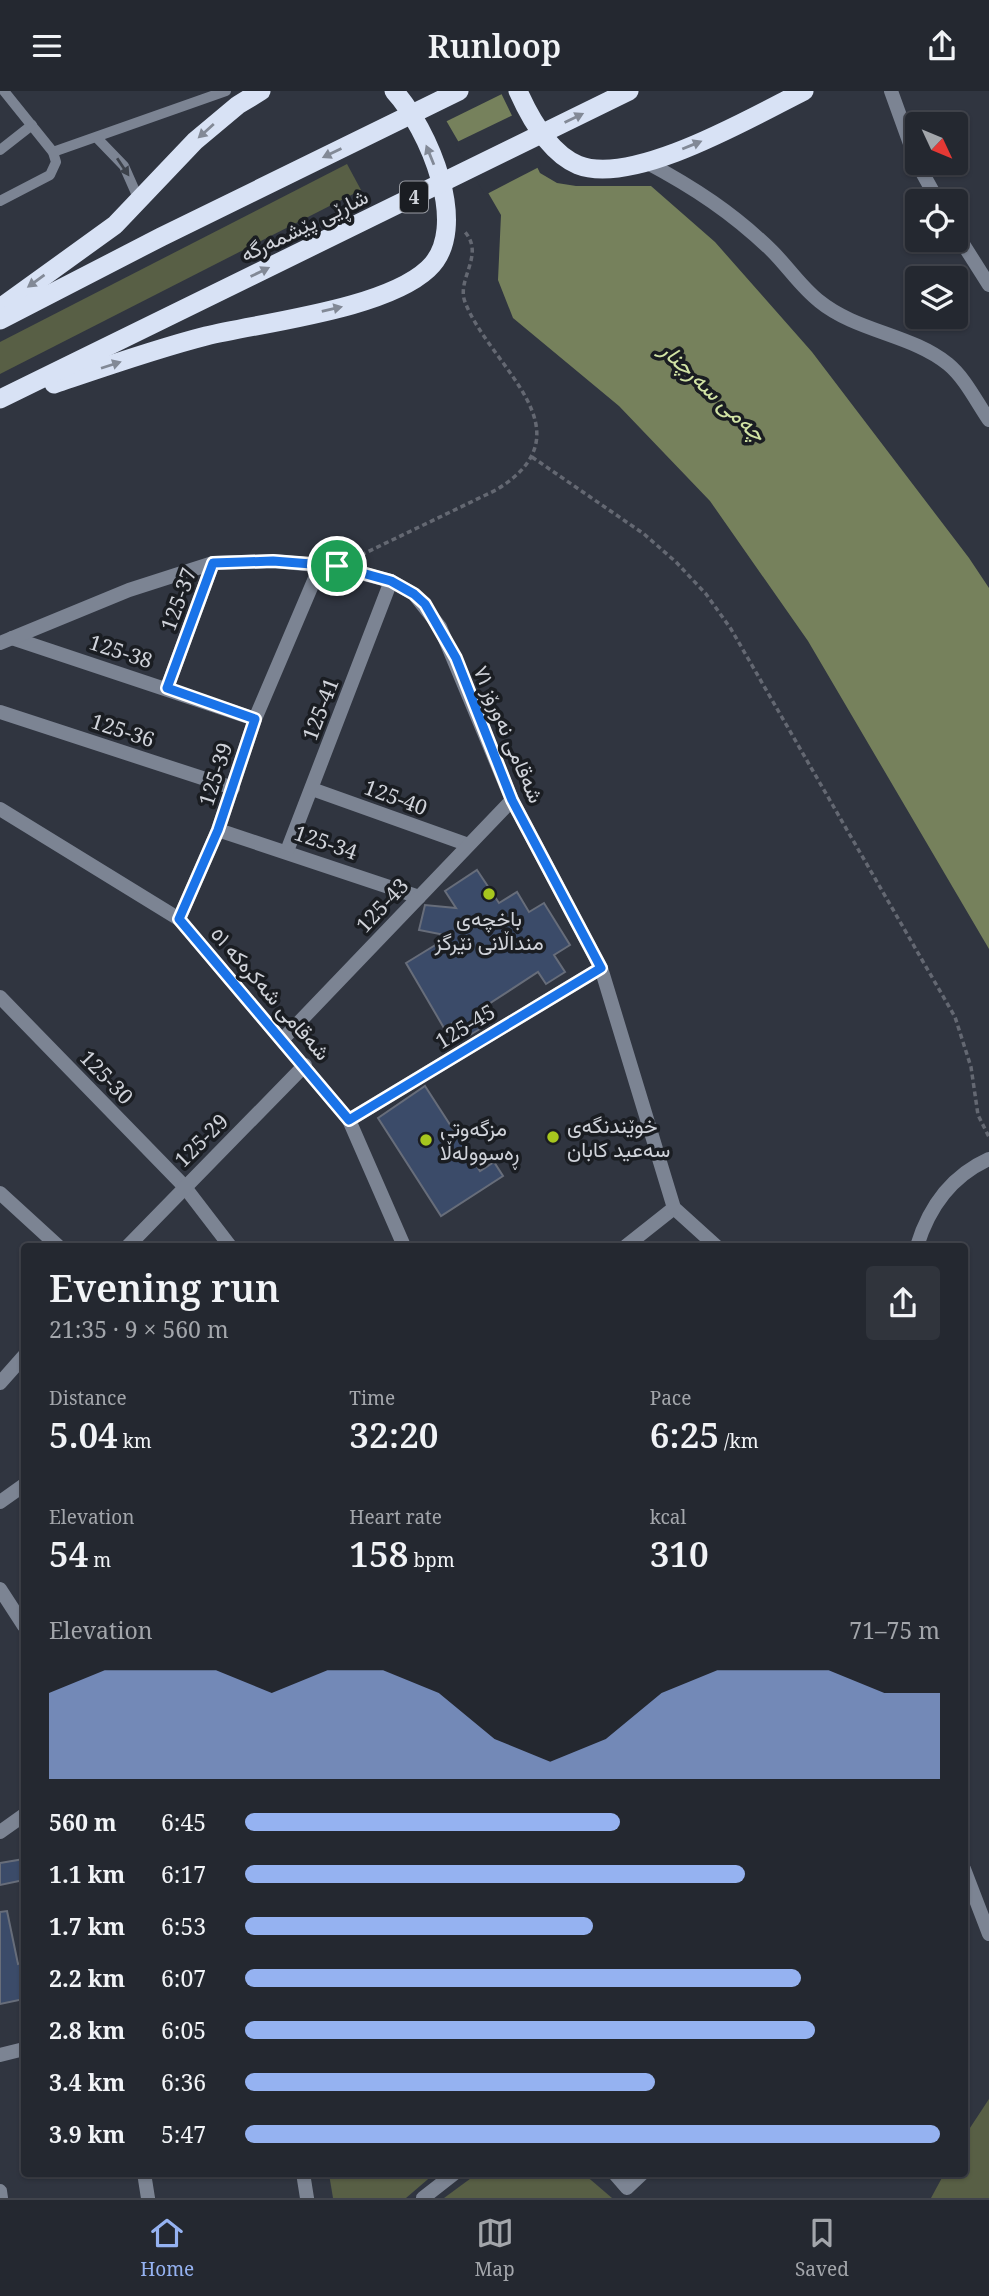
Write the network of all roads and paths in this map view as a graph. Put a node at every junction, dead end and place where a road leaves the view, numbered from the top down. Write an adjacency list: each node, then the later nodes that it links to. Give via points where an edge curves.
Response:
1 (4, 91): 10 (lane)
2 (226, 91): 11 (lane)
3 (394, 91): 18 (highway, one-way to 3, via 429,150)
4 (459, 91): 22 (highway, one-way to 22)
5 (518, 91): 14 (highway, via 544,136 576,164 603,169)
6 (629, 91): 23 (highway, شاڕێی پێشمەرگە / 4, one-way to 6)
7 (804, 91): 14 (highway, one-way to 7, via 698,143)
8 (891, 91): 15 (street)
9 (251, 93): 17 (highway, one-way to 17, via 195,141)
10 (32, 125): 12 (lane); 13 (lane)
11 (97, 138): 13 (lane); 17 (lane, one-way to 17, via 124,166)
12 (0, 150)
13 (53, 152): 16 (lane, via 56,165 50,175)
14 (646, 162): 24 (street, via 724,208 817,300 842,317 949,365)
15 (931, 189)
16 (0, 201)
17 (140, 201): 21 (highway, one-way to 21, via 115,225)
18 (447, 214): 23 (highway, one-way to 18, via 159,349 332,310 394,290 435,262 446,238); 25 (path, via 468,236 473,249 464,300 533,408 537,432)
19 (968, 252): 20 (street)
20 (989, 285)
21 (0, 308)
22 (0, 320)
23 (0, 400)
24 (989, 420)
25 (532, 457): 28 (path, via 517,477 496,490); 48 (path, via 676,562 731,629 955,1017 971,1066 978,1115)
26 (213, 563): 27 (street, شەقامی نەورۆز ٧١); 30 (street, شەقامی نەورۆز ٧١, via 129,590); 31 (street, 125-37)
27 (321, 564): 28 (street, شەقامی نەورۆز ٧١); 33 (street, 125-39)
28 (337, 566): 29 (street, شەقامی نەورۆز ٧١)
29 (391, 581): 35 (street, 125-41); 36 (street, شەقامی نەورۆز ٧١, via 414,594 440,627)
30 (6, 640): 31 (street, 125-38)
31 (167, 688): 33 (street, 125-38)
32 (0, 712): 34 (street, 125-36)
33 (255, 719): 34 (street, 125-39)
34 (233, 787): 38 (street, 125-39)
35 (312, 789): 39 (street, 125-40); 40 (street, 125-41)
36 (512, 800): 39 (street, 125-43); 43 (street, شەقامی نەورۆز ٧١)
37 (0, 809): 42 (street, شەقامی شەکرەکە ٥١)
38 (218, 830): 40 (street, 125-34); 42 (street, 125-39)
39 (466, 844): 41 (street, 125-43)
40 (286, 851): 41 (street, 125-34)
41 (419, 897): 45 (street, 125-43)
42 (179, 919): 45 (street, شەقامی شەکرەکە ٥١)
43 (601, 968): 47 (street, 125-45); 52 (street, شەقامی نەورۆز ٧١)
44 (0, 997): 50 (street, 125-30)
45 (284, 1039): 46 (street, شەقامی شەکرەکە ٥١)
46 (305, 1065): 47 (street, شەقامی شەکرەکە ٥١); 50 (street, 125-29)
47 (349, 1120): 56 (street, شەقامی شەکرەکە ٥١)
48 (989, 1137)
49 (989, 1159): 59 (street, via 944,1192 923,1225)
50 (184, 1186): 54 (street, 125-29); 55 (street, 125-30)
51 (0, 1193): 53 (street)
52 (674, 1208): 57 (street); 58 (street)
53 (55, 1243)
54 (131, 1243)
55 (228, 1243)
56 (403, 1243)
57 (630, 1243)
58 (712, 1243)
59 (918, 1243)
60 (21, 1359): 61 (street)
61 (0, 1383)
62 (21, 1487): 63 (street)
63 (0, 1502)
64 (0, 1589): 65 (street)
65 (21, 1621)
66 (21, 1817): 67 (street)
67 (0, 1832)
68 (968, 1879): 69 (street)
69 (989, 1934)
70 (21, 2050): 71 (street)
71 (0, 2055)
72 (145, 2177): 79 (street)
73 (304, 2177): 80 (street)
74 (450, 2177): 81 (street)
75 (617, 2177): 76 (street, via 627,2188)
76 (639, 2177)
77 (0, 2190): 78 (street)
78 (1, 2198)
79 (148, 2198)
80 (307, 2198)
81 (424, 2198)

